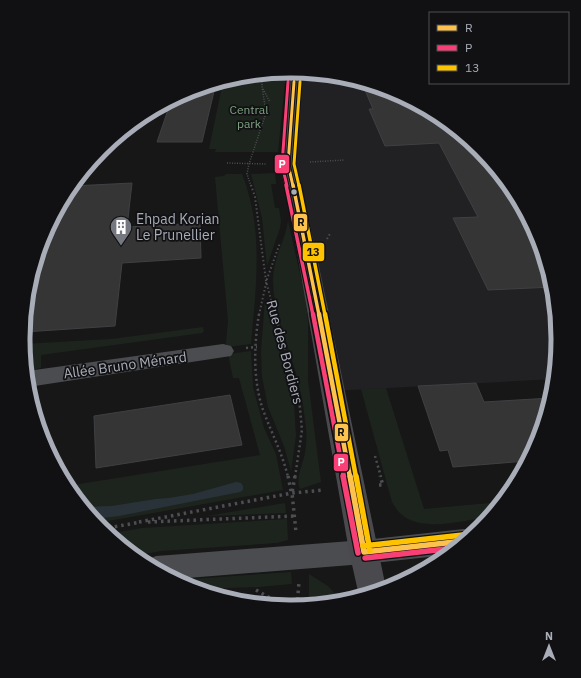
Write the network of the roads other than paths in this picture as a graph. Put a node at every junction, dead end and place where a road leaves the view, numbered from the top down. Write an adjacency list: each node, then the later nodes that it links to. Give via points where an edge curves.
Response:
1 (295, 78): 5 (street, via 289,169)
2 (223, 351): 3 (street, Allée Bruno Ménard)
3 (33, 378)
4 (454, 542): 5 (street)
5 (364, 552): 6 (street); 7 (street)
6 (165, 568)
7 (371, 587)

